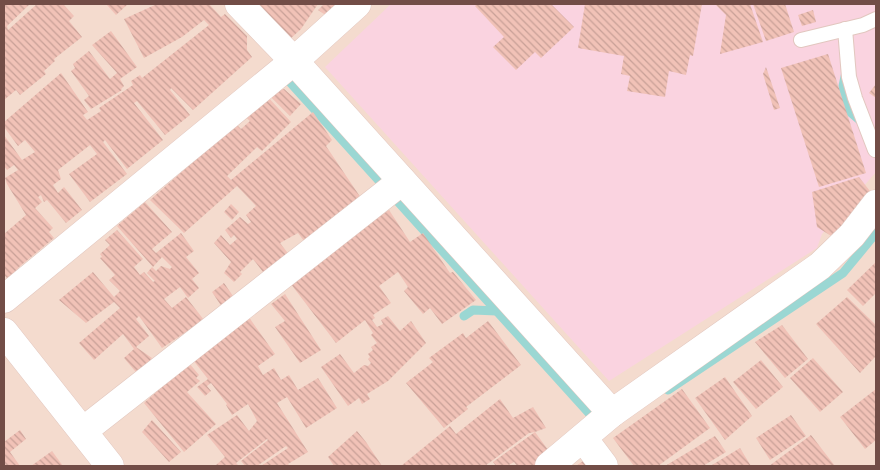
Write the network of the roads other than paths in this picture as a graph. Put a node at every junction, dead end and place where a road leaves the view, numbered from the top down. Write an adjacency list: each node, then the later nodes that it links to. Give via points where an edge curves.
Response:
1 (239, 4): 6 (street)
2 (357, 4): 6 (street)
3 (876, 18): 4 (lane, via 863,26)
4 (845, 29): 5 (lane); 7 (lane, via 849,76)
5 (801, 40)
6 (294, 61): 8 (street); 10 (street)
7 (876, 150)
8 (402, 181): 12 (street); 13 (street)
9 (876, 204): 12 (street, via 820,266)
10 (4, 299)
11 (4, 332): 13 (street)
12 (612, 413): 14 (street)
13 (83, 431): 15 (street)
14 (583, 438): 16 (street); 17 (street)
15 (110, 466)
16 (549, 466)
17 (604, 466)

